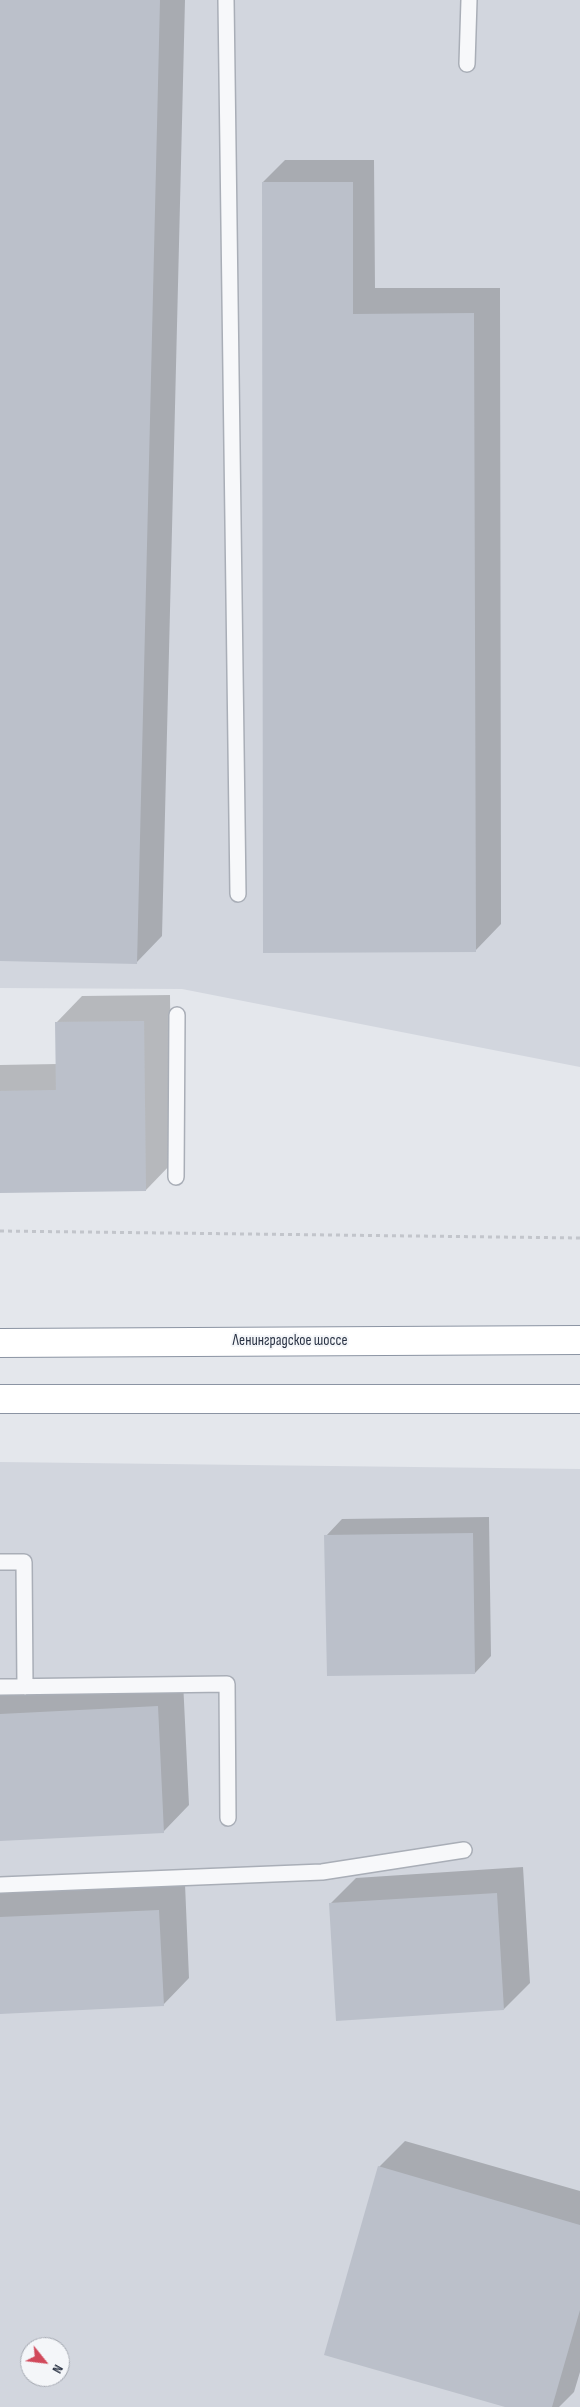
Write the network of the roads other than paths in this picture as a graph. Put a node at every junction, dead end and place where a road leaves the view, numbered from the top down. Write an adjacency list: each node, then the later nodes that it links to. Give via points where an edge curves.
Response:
1 (226, 0): 4 (lane)
2 (469, 0): 3 (lane)
3 (467, 64)
4 (238, 894)
5 (177, 1015): 6 (lane)
6 (176, 1177)
7 (580, 1340): 8 (highway, Ленинградское шоссе)
8 (0, 1343)
9 (0, 1399): 10 (highway)
10 (580, 1399)
11 (0, 1562): 13 (lane, via 24,1562)
12 (0, 1687): 13 (lane)
13 (25, 1687): 14 (lane, via 227,1684)
14 (228, 1818)
15 (464, 1850): 16 (lane, via 322,1872)
16 (0, 1885)

